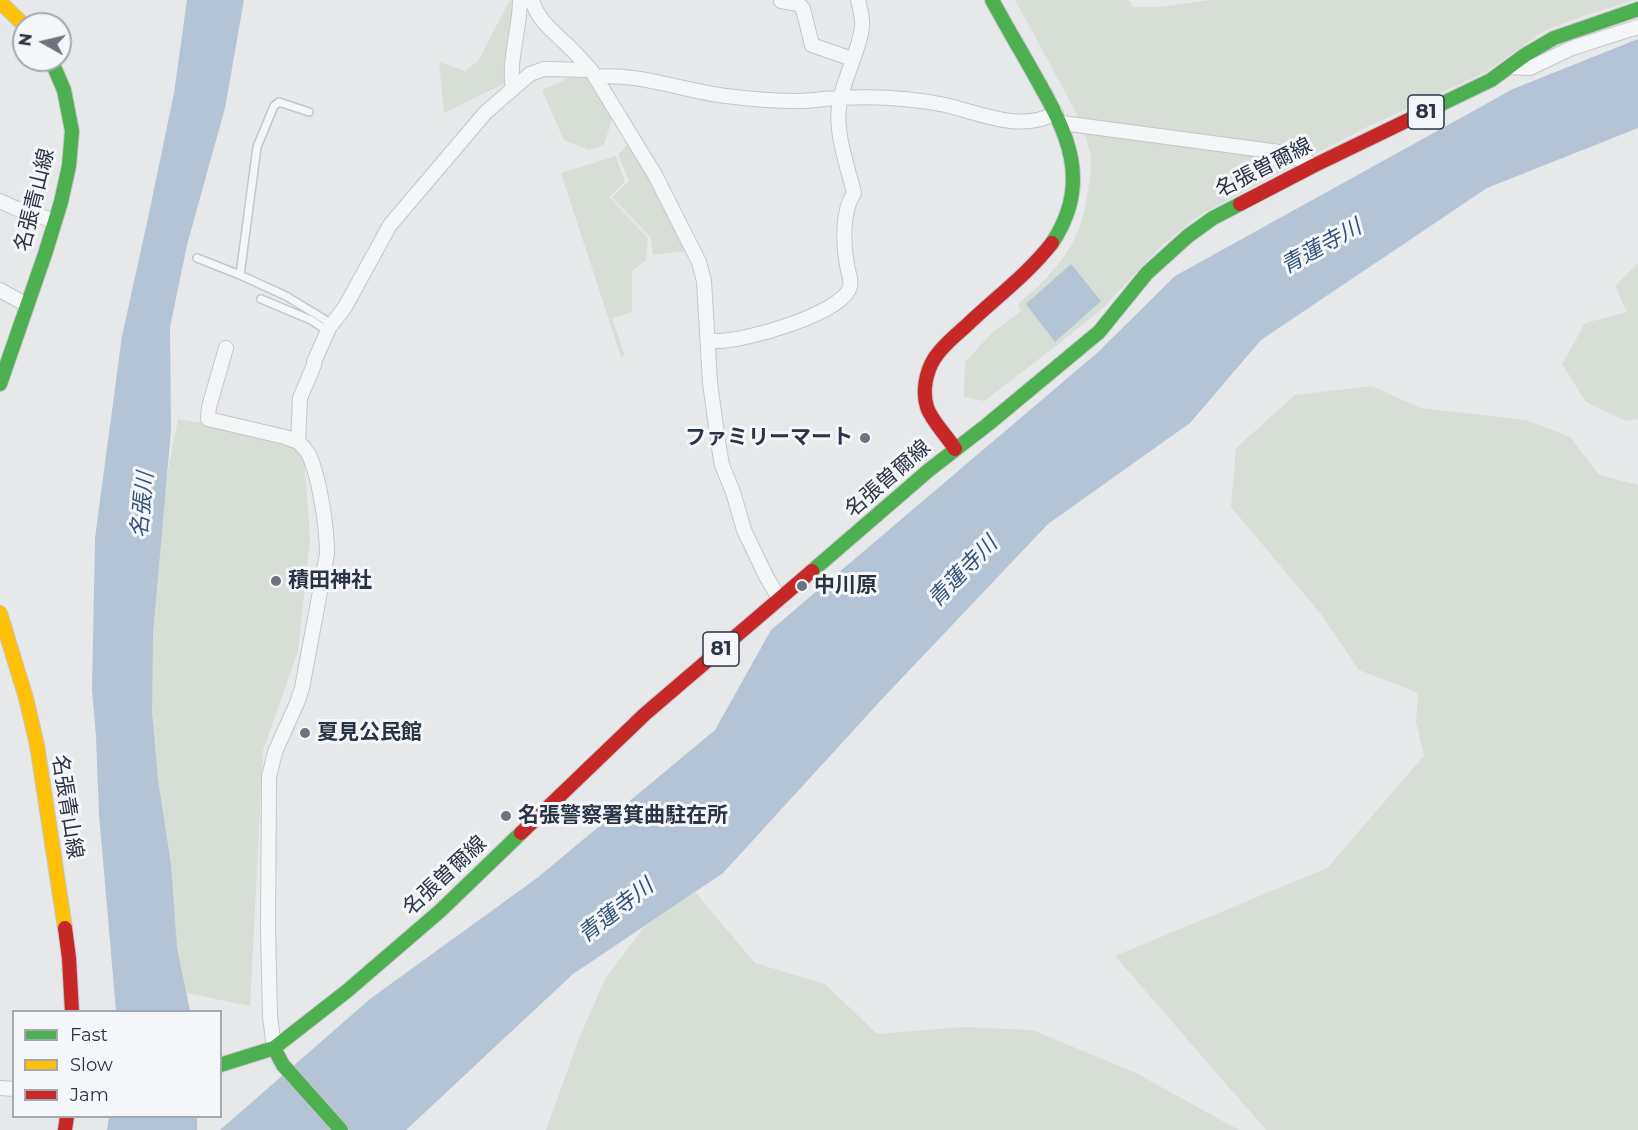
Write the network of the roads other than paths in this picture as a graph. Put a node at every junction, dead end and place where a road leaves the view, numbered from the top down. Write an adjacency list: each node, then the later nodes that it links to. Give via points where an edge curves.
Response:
1 (520, 0): 14 (street)
2 (532, 0): 13 (street, via 537,14)
3 (858, 0): 10 (street, via 862,28)
4 (992, 0): 17 (main road)
5 (781, 1): 10 (street, via 799,4 803,9 812,45)
6 (0, 2): 8 (main road)
7 (1638, 9): 11 (main road, 名張曽爾線 / 81, via 1554,38)
8 (12, 14)
9 (1638, 27): 11 (street, via 1572,48 1530,68)
10 (852, 59): 15 (street)
11 (1508, 67): 18 (main road, 名張曽爾線 / 81, via 1491,80)
12 (58, 72): 20 (main road, 名張青山線, via 72,131 69,166)
13 (593, 74): 14 (street, via 544,69 530,74); 15 (street, via 729,97 799,101); 27 (street, via 655,175 699,262)
14 (513, 89): 26 (street, via 486,112 390,225)
15 (840, 98): 17 (street, via 944,105 1019,122); 27 (street, via 838,118 855,193 845,217 851,280 847,295 817,314 766,333 716,341)
16 (309, 112): 22 (lane, via 279,102 274,106 257,147)
17 (1059, 118): 18 (street, via 1279,152); 31 (main road, via 1073,171 1067,208 1055,239 1024,274 946,345 928,373 927,407)
18 (1315, 165): 31 (main road, 名張曽爾線 / 81, via 1213,218 1188,236 1147,273 1099,332)
19 (0, 201): 20 (street)
20 (55, 221): 25 (main road, 名張青山線)
21 (196, 258): 22 (lane)
22 (240, 275): 26 (lane, via 286,296)
23 (0, 290): 25 (street)
24 (261, 299): 26 (lane)
25 (27, 304): 29 (main road, 名張青山線)
26 (330, 327): 30 (street, via 300,398)
27 (708, 338): 32 (street, via 722,465 744,530)
28 (226, 348): 30 (street, via 208,419)
29 (0, 384)
30 (298, 442): 35 (street, via 310,456 315,475 327,554 302,688 275,752 269,777 268,928)
31 (955, 449): 32 (main road, 名張曽爾線 / 81)
32 (779, 598): 35 (main road, 名張曽爾線 / 81, via 645,714 440,911)
33 (0, 613): 34 (main road, 名張青山線, via 37,745 69,958)
34 (72, 1010)
35 (274, 1048): 36 (main road, 名張曽爾線 / 81); 37 (main road, via 285,1068)
36 (222, 1064)
37 (341, 1130)

